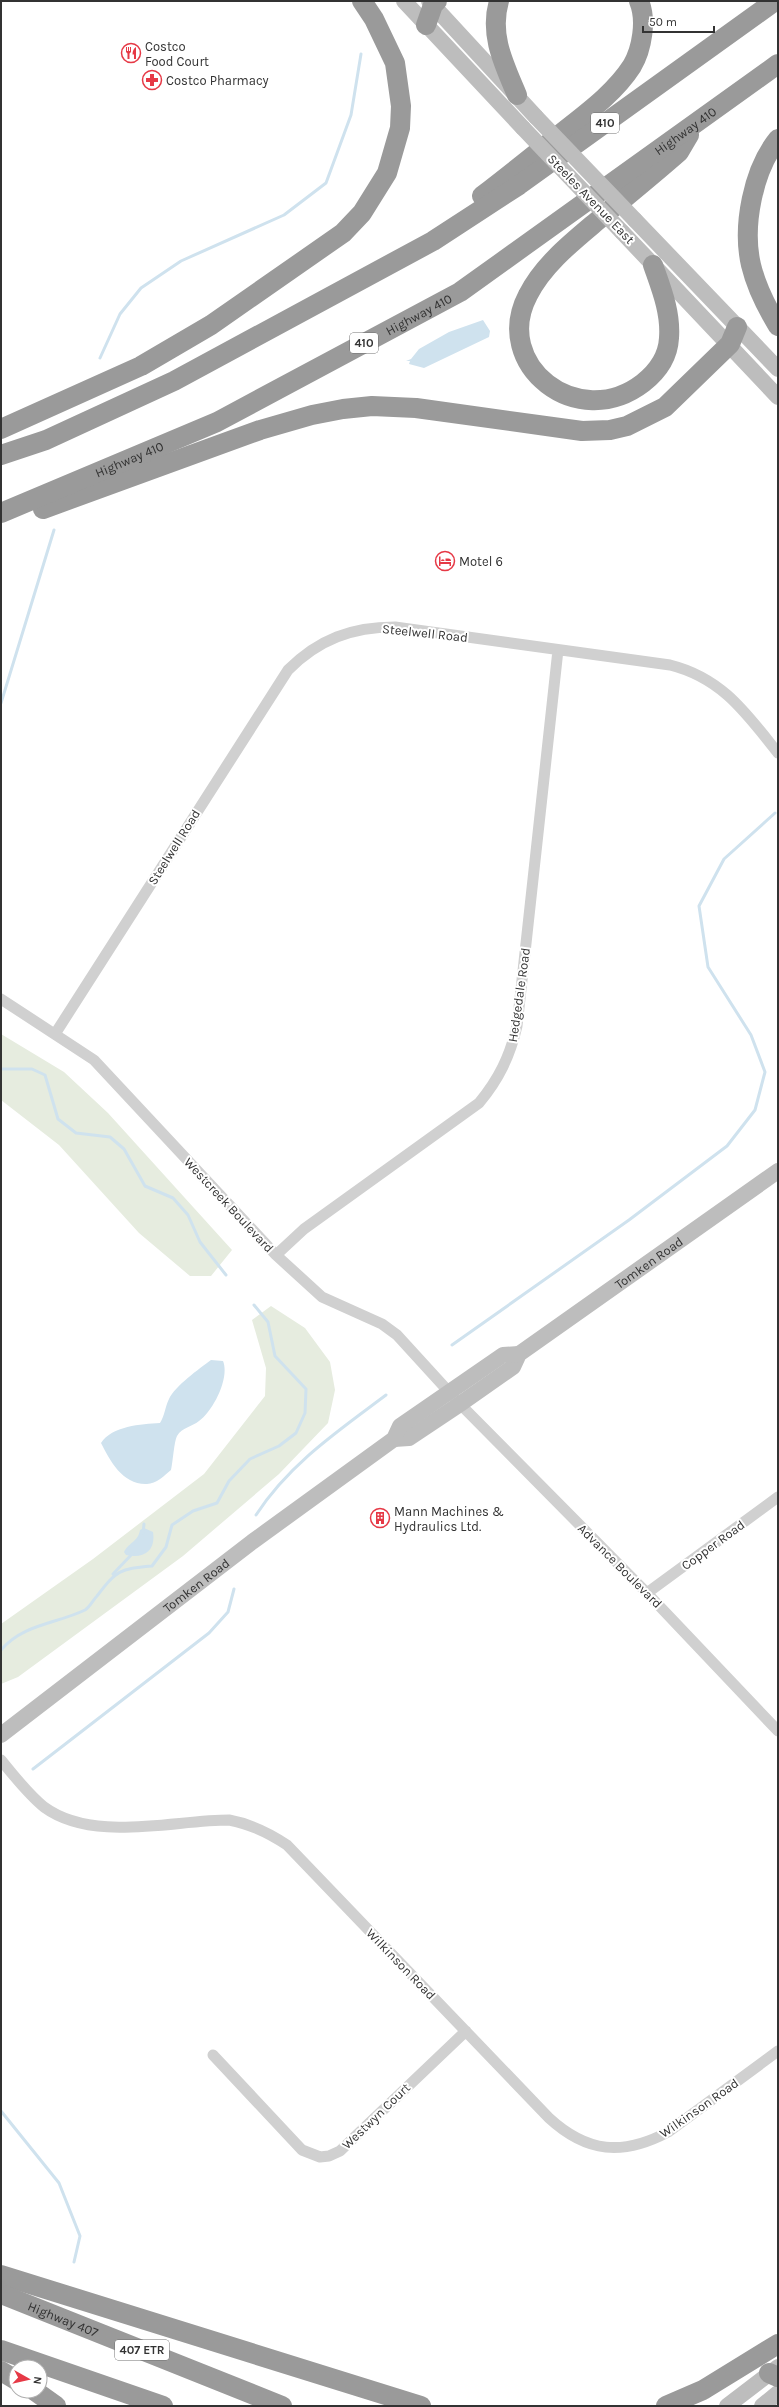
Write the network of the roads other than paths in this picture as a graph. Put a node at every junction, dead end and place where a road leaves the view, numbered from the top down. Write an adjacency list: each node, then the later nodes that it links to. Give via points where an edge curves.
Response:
1 (362, 1): 18 (highway, via 374,19 395,64 400,106 400,128 387,173 362,213 344,233 211,325 141,366)
2 (404, 1): 7 (main road, Steeles Avenue East)
3 (499, 1): 9 (highway, via 495,14 495,35)
4 (639, 1): 12 (highway, via 643,20 641,39 632,66 622,78 578,120 476,201)
5 (775, 1): 12 (highway, 410, via 520,185)
6 (433, 2): 7 (highway); 9 (main road, Steeles Avenue East)
7 (426, 25): 13 (main road, Steeles Avenue East, bridge)
8 (778, 64): 10 (highway, Highway 410 / 410)
9 (517, 95): 15 (main road, Steeles Avenue East, bridge, via 635,220)
10 (693, 126): 13 (highway, via 679,152 574,241 550,264 527,295 520,321 522,343 531,366 548,385 574,399 602,401 614,399 638,387 656,371 667,352 670,324 665,299); 20 (highway, Highway 410 / 410, via 460,292 217,422)
11 (778, 139): 14 (highway, via 762,165 755,185 749,224 749,244 751,264 758,284)
12 (433, 241): 19 (highway, 410, via 174,381 46,440)
13 (653, 265): 15 (main road, Steeles Avenue East)
14 (778, 326)
15 (733, 336): 16 (main road, Steeles Avenue East); 17 (main road, Steeles Avenue East); 20 (highway, via 665,407 627,426 610,430 582,431 416,408 372,406 343,409 260,430 39,511)
16 (778, 370)
17 (778, 397)
18 (1, 429)
19 (1, 455)
20 (4, 512)
21 (558, 650): 22 (street, Steelwell Road, via 670,665 689,670 726,692); 24 (street, Steelwell Road, via 375,627 351,631 303,655 288,670); 26 (street, Hedgedale Road, via 517,1026 503,1068 495,1084 479,1103 304,1229)
22 (778, 753)
23 (1, 999): 24 (street, Westcreek Boulevard)
24 (55, 1034): 26 (street, Westcreek Boulevard, via 94,1060)
25 (778, 1171): 27 (main road, Tomken Road)
26 (276, 1255): 28 (street, Westcreek Boulevard, via 322,1297 382,1324 397,1335)
27 (519, 1354): 28 (main road, Tomken Road, via 503,1355); 29 (main road, Tomken Road, via 513,1367)
28 (448, 1392): 29 (street, Westcreek Boulevard); 30 (main road, Tomken Road, via 400,1426)
29 (460, 1404): 30 (main road, Tomken Road, via 409,1438); 32 (street, Advance Boulevard)
30 (394, 1439): 34 (main road, Tomken Road, via 252,1542)
31 (778, 1497): 32 (street, Copper Road)
32 (647, 1593): 33 (street, Advance Boulevard)
33 (778, 1731)
34 (1, 1735)
35 (1, 1760): 36 (street, Wilkinson Road, via 45,1807 77,1822 119,1828 229,1820 274,1836 287,1845)
36 (466, 2031): 37 (street, Wilkinson Road, via 561,2129 575,2138 601,2148 623,2148 649,2142 668,2132); 38 (street, Westwyn Court, via 340,2151 320,2157 302,2150)
37 (778, 2051)
38 (214, 2055)
39 (1, 2275): 49 (highway)
40 (1, 2294): 48 (highway, Highway 407 / 407 ETR)
41 (778, 2344): 50 (highway, via 703,2390)
42 (1, 2350): 47 (highway)
43 (775, 2372): 51 (main road)
44 (778, 2393): 52 (main road)
45 (46, 2399): 46 (highway)
46 (56, 2406)
47 (163, 2406)
48 (282, 2406)
49 (421, 2406)
50 (666, 2406)
51 (727, 2406)
52 (762, 2406)

